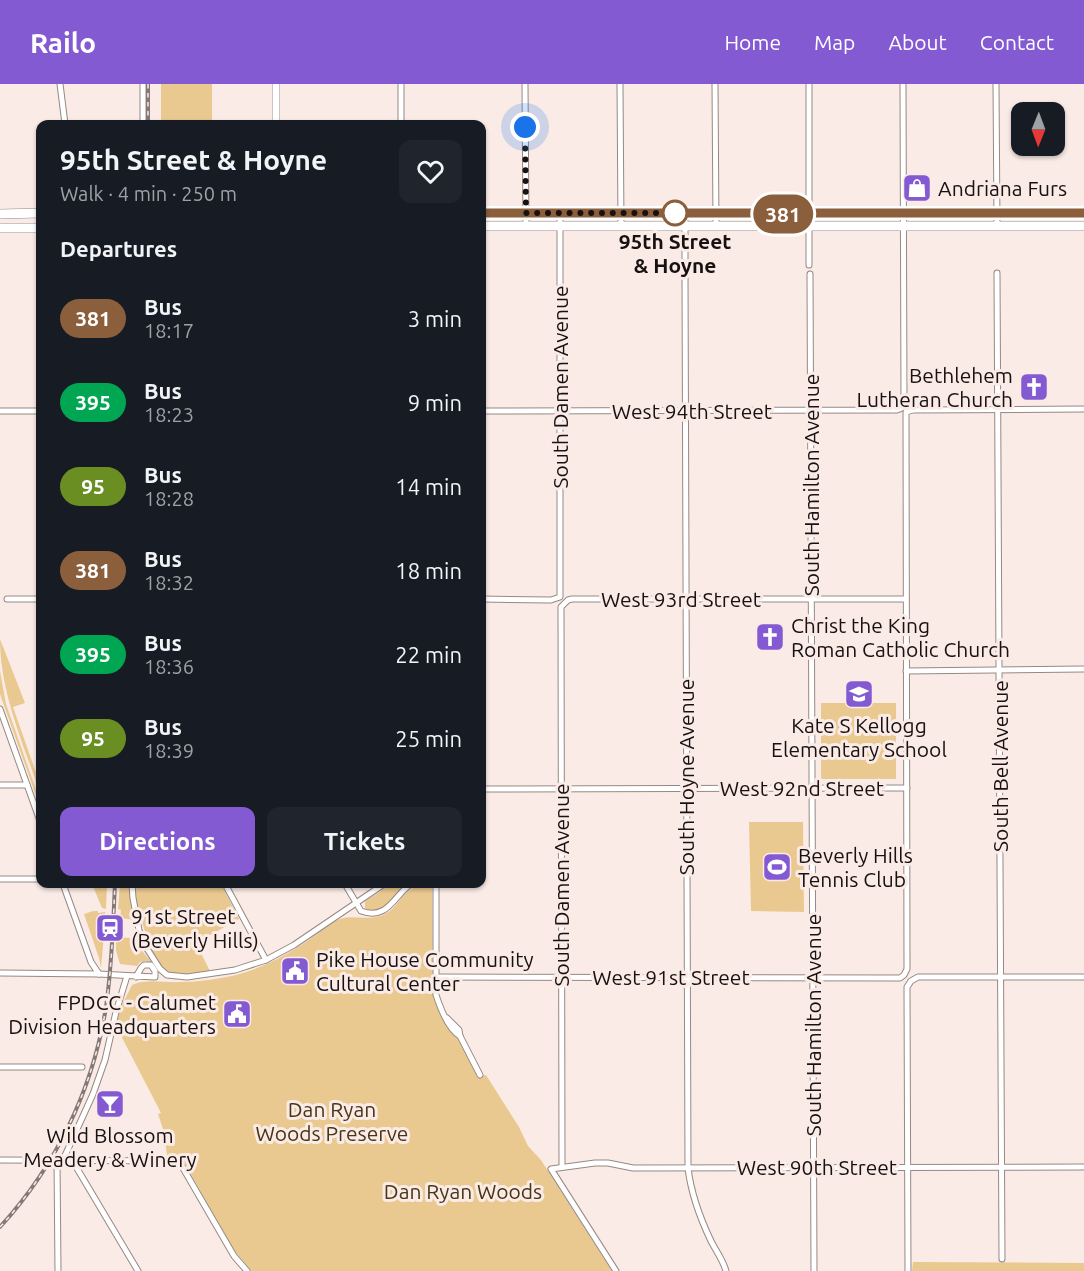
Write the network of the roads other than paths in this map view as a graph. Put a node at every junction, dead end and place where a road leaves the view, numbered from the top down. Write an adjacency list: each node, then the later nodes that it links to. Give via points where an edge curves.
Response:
1 (60, 84): 11 (street)
2 (143, 84): 12 (street)
3 (276, 84): 13 (street)
4 (401, 84): 14 (street)
5 (525, 84): 17 (street)
6 (620, 84): 19 (street)
7 (715, 84): 21 (street)
8 (809, 84): 26 (street)
9 (903, 84): 22 (street)
10 (996, 84): 23 (street)
11 (64, 120)
12 (143, 120)
13 (276, 120)
14 (402, 120)
15 (36, 213): 25 (main road)
16 (486, 213): 17 (main road)
17 (526, 213): 18 (main road); 29 (street)
18 (560, 213): 19 (main road); 30 (street, South Damen Avenue)
19 (621, 213): 20 (main road); 31 (street)
20 (685, 213): 21 (main road); 32 (street)
21 (716, 213): 26 (main road); 35 (street)
22 (903, 213): 23 (main road); 26 (main road); 33 (street)
23 (997, 213): 24 (main road); 27 (street)
24 (1084, 213)
25 (0, 214)
26 (809, 214): 36 (street)
27 (997, 225): 33 (main road); 34 (main road)
28 (486, 226): 29 (main road)
29 (526, 226): 30 (main road)
30 (560, 226): 31 (main road); 51 (street, South Damen Avenue)
31 (621, 226): 32 (main road)
32 (685, 226): 35 (main road); 39 (street)
33 (904, 226): 36 (main road); 44 (street)
34 (1084, 226)
35 (716, 227): 36 (main road)
36 (809, 227): 40 (street)
37 (0, 228): 38 (main road)
38 (36, 228)
39 (685, 265)
40 (809, 265)
41 (997, 273): 46 (street, South Bell Avenue)
42 (810, 274): 45 (street, South Hamilton Avenue)
43 (685, 275): 52 (street, South Hoyne Avenue)
44 (906, 408): 45 (street, West 94th Street); 46 (street, West 94th Street); 58 (street)
45 (810, 410): 52 (street, West 94th Street); 57 (street, South Hamilton Avenue)
46 (998, 410): 47 (street, West 94th Street); 62 (street, South Bell Avenue)
47 (1084, 410)
48 (0, 411): 49 (street)
49 (36, 411)
50 (486, 411): 51 (street, West 94th Street)
51 (560, 411): 52 (street, West 94th Street); 55 (street, South Damen Avenue, via 560,597)
52 (685, 411): 56 (street, South Hoyne Avenue)
53 (7, 599): 54 (street)
54 (36, 599)
55 (486, 599)
56 (685, 599): 57 (street, West 93rd Street); 59 (street, West 93rd Street, via 572,599); 69 (street, South Hoyne Avenue)
57 (811, 599): 58 (street, West 93rd Street); 70 (street, South Hamilton Avenue)
58 (906, 599): 61 (street)
59 (564, 603): 68 (street, South Damen Avenue, via 560,610)
60 (1084, 669): 62 (street)
61 (906, 670): 62 (street); 66 (street)
62 (999, 670): 91 (street, South Bell Avenue)
63 (0, 709): 65 (street)
64 (0, 785): 65 (street)
65 (27, 785): 71 (street)
66 (907, 788): 70 (street, West 92nd Street); 90 (street, West 91st Street, via 907,972 900,978)
67 (486, 789): 68 (street, West 92nd Street)
68 (561, 789): 69 (street, West 92nd Street); 88 (street, South Damen Avenue)
69 (687, 789): 70 (street, West 92nd Street); 89 (street, South Hoyne Avenue)
70 (812, 789): 90 (street, South Hamilton Avenue)
71 (36, 810)
72 (0, 879): 73 (street)
73 (36, 879)
74 (64, 888): 84 (street)
75 (132, 888): 82 (street, via 141,938 167,975 187,977 235,970)
76 (227, 888): 82 (street)
77 (347, 888): 81 (street)
78 (378, 888): 81 (street)
79 (405, 888): 81 (street, via 380,912 365,913)
80 (436, 888): 87 (street)
81 (355, 903): 82 (street)
82 (266, 960)
83 (0, 973): 84 (street)
84 (99, 974): 85 (street)
85 (127, 976): 86 (street); 97 (street, via 93,1094)
86 (136, 977): 86 (street, via 144,965 153,968 155,977)
87 (436, 977): 88 (street, West 91st Street); 95 (street, via 439,1003 459,1030)
88 (562, 977): 89 (street, West 91st Street); 100 (street, South Damen Avenue)
89 (688, 977): 90 (street, West 91st Street); 104 (street, South Hoyne Avenue)
90 (813, 977): 101 (street, South Hamilton Avenue)
91 (1001, 977): 92 (street); 99 (street, South Bell Avenue); 102 (street, via 918,977 907,987)
92 (1084, 977)
93 (0, 1067): 94 (street)
94 (82, 1067)
95 (480, 1075)
96 (0, 1160): 97 (street)
97 (60, 1160): 98 (street); 106 (street)
98 (72, 1160): 107 (street); 108 (street, via 177,1161)
99 (1002, 1166): 102 (street, West 90th Street); 103 (street, West 90th Street); 105 (street, South Bell Avenue)
100 (562, 1167): 104 (street, West 90th Street, via 608,1163 633,1168); 109 (street, West 90th Street, via 551,1169)
101 (813, 1167): 102 (street, West 90th Street); 104 (street, West 90th Street); 111 (street, South Hamilton Avenue)
102 (908, 1167): 112 (street)
103 (1084, 1167)
104 (688, 1168): 110 (street, South Hoyne Avenue, via 697,1208)
105 (1002, 1259)
106 (58, 1271)
107 (138, 1271)
108 (247, 1271)
109 (616, 1271)
110 (726, 1271)
111 (814, 1271)
112 (908, 1271)

